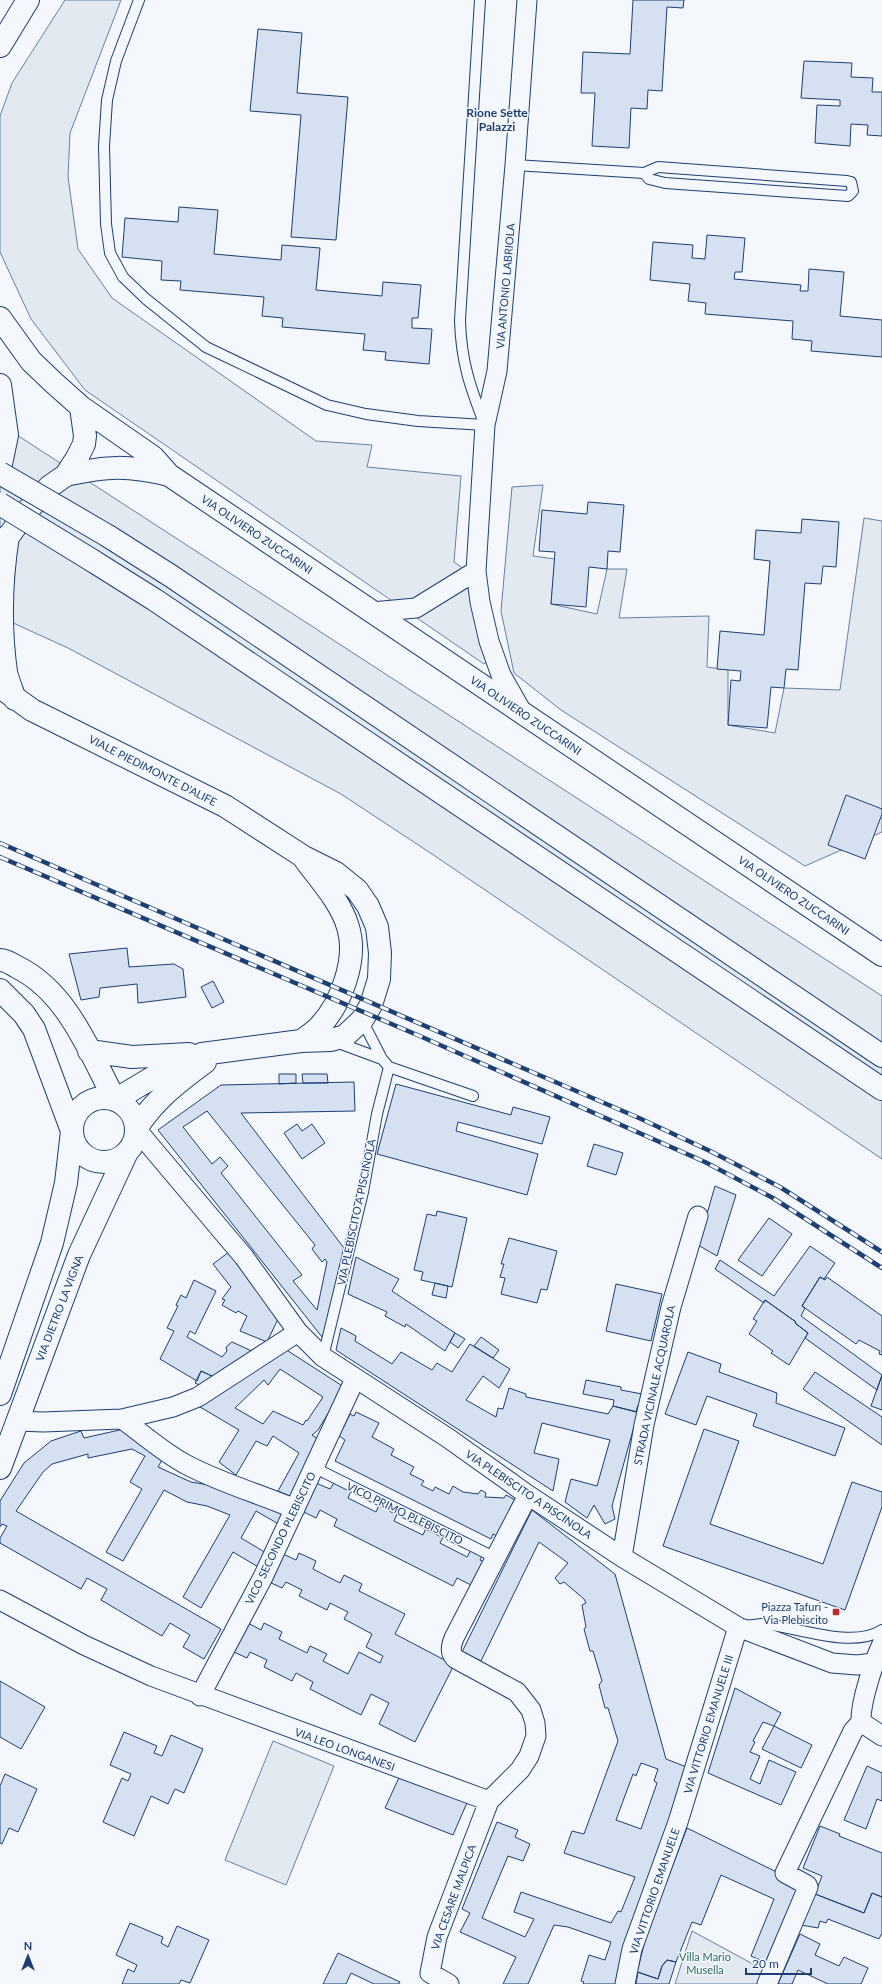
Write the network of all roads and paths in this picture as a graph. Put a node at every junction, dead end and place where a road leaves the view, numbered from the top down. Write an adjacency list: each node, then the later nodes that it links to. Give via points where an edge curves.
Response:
1 (28, 0): 5 (main road)
2 (139, 0): 11 (lane, via 116,61 108,100 104,146 106,224 110,253 123,277 206,347 327,406 418,421)
3 (480, 0): 11 (lane, via 460,320 465,369)
4 (527, 0): 6 (street, VIA ANTONIO LABRIOLA)
5 (0, 46)
6 (515, 165): 7 (lane); 11 (street, VIA ANTONIO LABRIOLA, via 497,371)
7 (644, 173): 7 (lane, via 649,179 665,183 848,196 853,191 851,182 847,181 666,167 658,167)
8 (0, 318): 10 (main road, VIA OLIVIERO ZUCCARINI, via 31,361)
9 (0, 385): 12 (main road, via 7,435)
10 (81, 407): 14 (main road, via 84,444); 15 (main road, VIA OLIVIERO ZUCCARINI, via 153,457)
11 (485, 425): 18 (street, VIA ANTONIO LABRIOLA)
12 (0, 469)
13 (0, 473): 31 (main road, bridge, via 171,576)
14 (66, 475): 15 (main road, VIA OLIVIERO ZUCCARINI, via 115,466); 17 (main road, via 50,487)
15 (169, 475): 19 (main road, VIA OLIVIERO ZUCCARINI)
16 (0, 504): 33 (main road, bridge, via 162,604)
17 (4, 542): 20 (main road, via 1,625)
18 (476, 571): 19 (street, via 416,608); 21 (street, VIA ANTONIO LABRIOLA, via 489,641 501,675)
19 (372, 612): 21 (main road, VIA OLIVIERO ZUCCARINI)
20 (8, 693): 22 (main road, VIALE PIEDIMONTE D'ALIFE, via 32,710 225,806)
21 (522, 712): 23 (main road, VIA OLIVIERO ZUCCARINI)
22 (304, 857): 26 (main road, VIALE PIEDIMONTE D'ALIFE, via 336,873 357,890 368,906 377,927 379,979 371,1005); 28 (main road, VIALE PIEDIMONTE D'ALIFE, via 349,927 351,953 340,997 318,1029)
23 (882, 954)
24 (0, 960): 29 (main road, via 32,974 51,991 68,1013)
25 (0, 990): 37 (main road, via 24,1014 34,1029)
26 (362, 1020): 27 (main road, VIALE PIEDIMONTE D'ALIFE, via 345,1036); 32 (lane)
27 (332, 1040): 28 (main road, VIALE PIEDIMONTE D'ALIFE); 32 (lane)
28 (301, 1041): 30 (main road, VIALE PIEDIMONTE D'ALIFE)
29 (89, 1051): 30 (main road, via 132,1057); 35 (main road)
30 (212, 1052): 35 (main road, VIALE PIEDIMONTE D'ALIFE, via 167,1069); 36 (main road, VIALE PIEDIMONTE D'ALIFE, via 154,1104)
31 (882, 1056)
32 (386, 1063): 34 (lane); 41 (lane, VIA PLEBISCITO A PISCINOLA, via 363,1192)
33 (882, 1089)
34 (473, 1096)
35 (115, 1100): 36 (main road, via 127,1107); 37 (main road, via 97,1099 86,1104 77,1113)
36 (136, 1129): 38 (main road, via 134,1141); 40 (street, VIA PLEBISCITO A PISCINOLA, via 244,1257)
37 (72, 1131): 38 (main road, via 78,1148 93,1160 111,1161); 43 (main road, via 66,1183 52,1243)
38 (127, 1152): 45 (main road, VIA DIETRO LA VIGNA, via 79,1255)
39 (698, 1216): 50 (street, STRADA VICINALE ACQUAROLA, via 671,1307 644,1425)
40 (298, 1332): 41 (street, VIA PLEBISCITO A PISCINOLA); 44 (street, via 198,1398 173,1407)
41 (323, 1357): 42 (street, VIA PLEBISCITO A PISCINOLA)
42 (355, 1379): 47 (street, VICO SECONDO PLEBISCITO); 48 (street, VIA PLEBISCITO A PISCINOLA, via 448,1438)
43 (0, 1394)
44 (122, 1419): 45 (street); 49 (street, via 186,1464 212,1477)
45 (18, 1421): 46 (main road, VIA DIETRO LA VIGNA)
46 (0, 1468)
47 (314, 1468): 49 (street, VICO SECONDO PLEBISCITO); 51 (lane, VICO PRIMO PLEBISCITO)
48 (528, 1495): 50 (street, VIA PLEBISCITO A PISCINOLA); 51 (street)
49 (295, 1509): 57 (street, VICO SECONDO PLEBISCITO, via 263,1577)
50 (622, 1557): 53 (street, VIA PLEBISCITO A PISCINOLA)
51 (494, 1558): 60 (street, via 451,1647 454,1657 517,1692 531,1710 536,1736 529,1756 520,1770)
52 (0, 1600): 57 (street, VIA LEO LONGANESI, via 120,1663)
53 (738, 1627): 54 (lane, via 773,1624 852,1638 873,1636); 56 (street, VIA PLEBISCITO A PISCINOLA, via 832,1663); 61 (street, VIA VITTORIO EMANUELE III)
54 (882, 1630)
55 (882, 1644): 56 (street)
56 (873, 1663): 58 (street)
57 (200, 1696): 60 (street, VIA LEO LONGANESI)
58 (861, 1722): 59 (street); 64 (street, via 853,1731 785,1873 807,1885 807,1888)
59 (882, 1736)
60 (489, 1801): 62 (street, VIA CESARE MALPICA, via 437,1937 429,1968 432,1975)
61 (678, 1822): 63 (street, VIA VITTORIO EMANUELE, via 632,1949)
62 (449, 1984)
63 (625, 1984)
64 (767, 1984)

